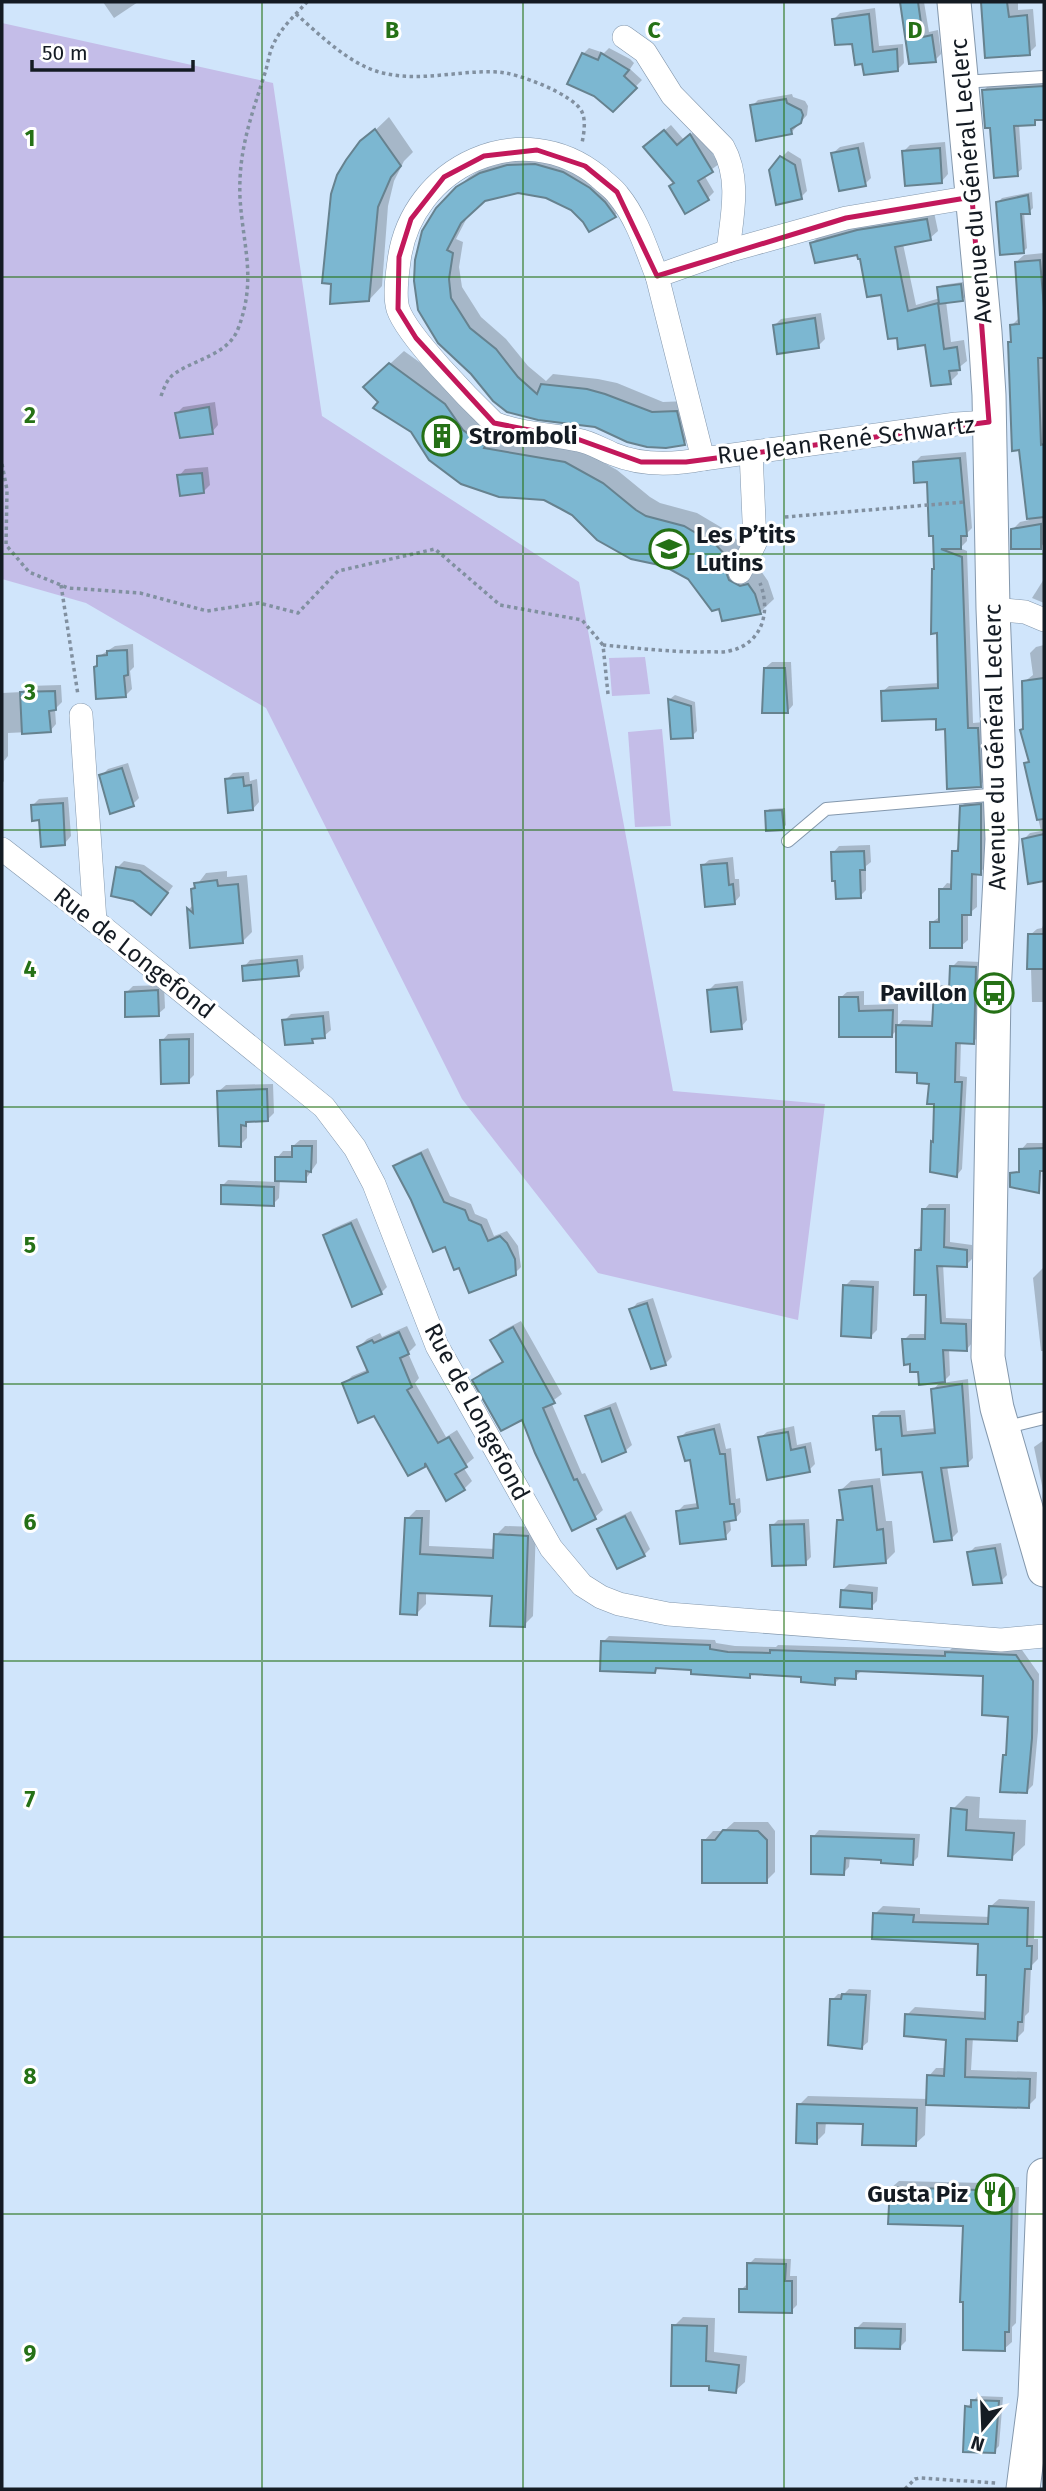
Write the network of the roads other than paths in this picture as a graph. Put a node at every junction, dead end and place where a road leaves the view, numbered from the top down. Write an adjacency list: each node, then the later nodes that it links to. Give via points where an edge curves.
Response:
1 (954, 2): 4 (main road, Avenue du Général Leclerc)
2 (624, 37): 6 (street, via 645,52 671,95 729,157 734,187)
3 (1044, 77): 4 (lane)
4 (961, 82): 5 (main road, Avenue du Général Leclerc)
5 (972, 197): 6 (street, via 846,218); 8 (main road, Avenue du Général Leclerc)
6 (728, 251): 7 (street)
7 (657, 276): 10 (street, Rue Jean René Schwartz); 10 (street, Rue Jean René Schwartz, via 639,228 617,192 576,162 554,153 517,150 464,164 432,188 402,239 396,291 398,309 416,338 494,423 580,440 641,462)
8 (989, 422): 9 (street, Rue Jean René Schwartz); 12 (main road, Avenue du Général Leclerc)
9 (751, 452): 10 (street, Rue Jean René Schwartz); 11 (street, via 755,542)
10 (703, 458)
11 (744, 563)
12 (993, 610): 13 (street, via 1025,612); 15 (main road, Avenue du Général Leclerc)
13 (1044, 620)
14 (82, 715): 18 (street)
15 (1000, 794): 16 (lane, via 826,809); 20 (main road, Avenue du Général Leclerc, via 987,1313 988,1357)
16 (788, 841)
17 (2, 849): 18 (street, Rue de Longefond)
18 (95, 921): 22 (street, Rue de Longefond, via 324,1107 355,1148 374,1184 437,1346 551,1548 582,1585 619,1604 668,1614 1001,1640)
19 (1044, 1418): 20 (lane)
20 (1002, 1428): 21 (main road, Avenue du Général Leclerc)
21 (1044, 1570)
22 (1044, 1636)
23 (1044, 2175): 24 (main road)
24 (1042, 2303): 25 (main road)
25 (1040, 2397): 26 (main road)
26 (1023, 2487)

